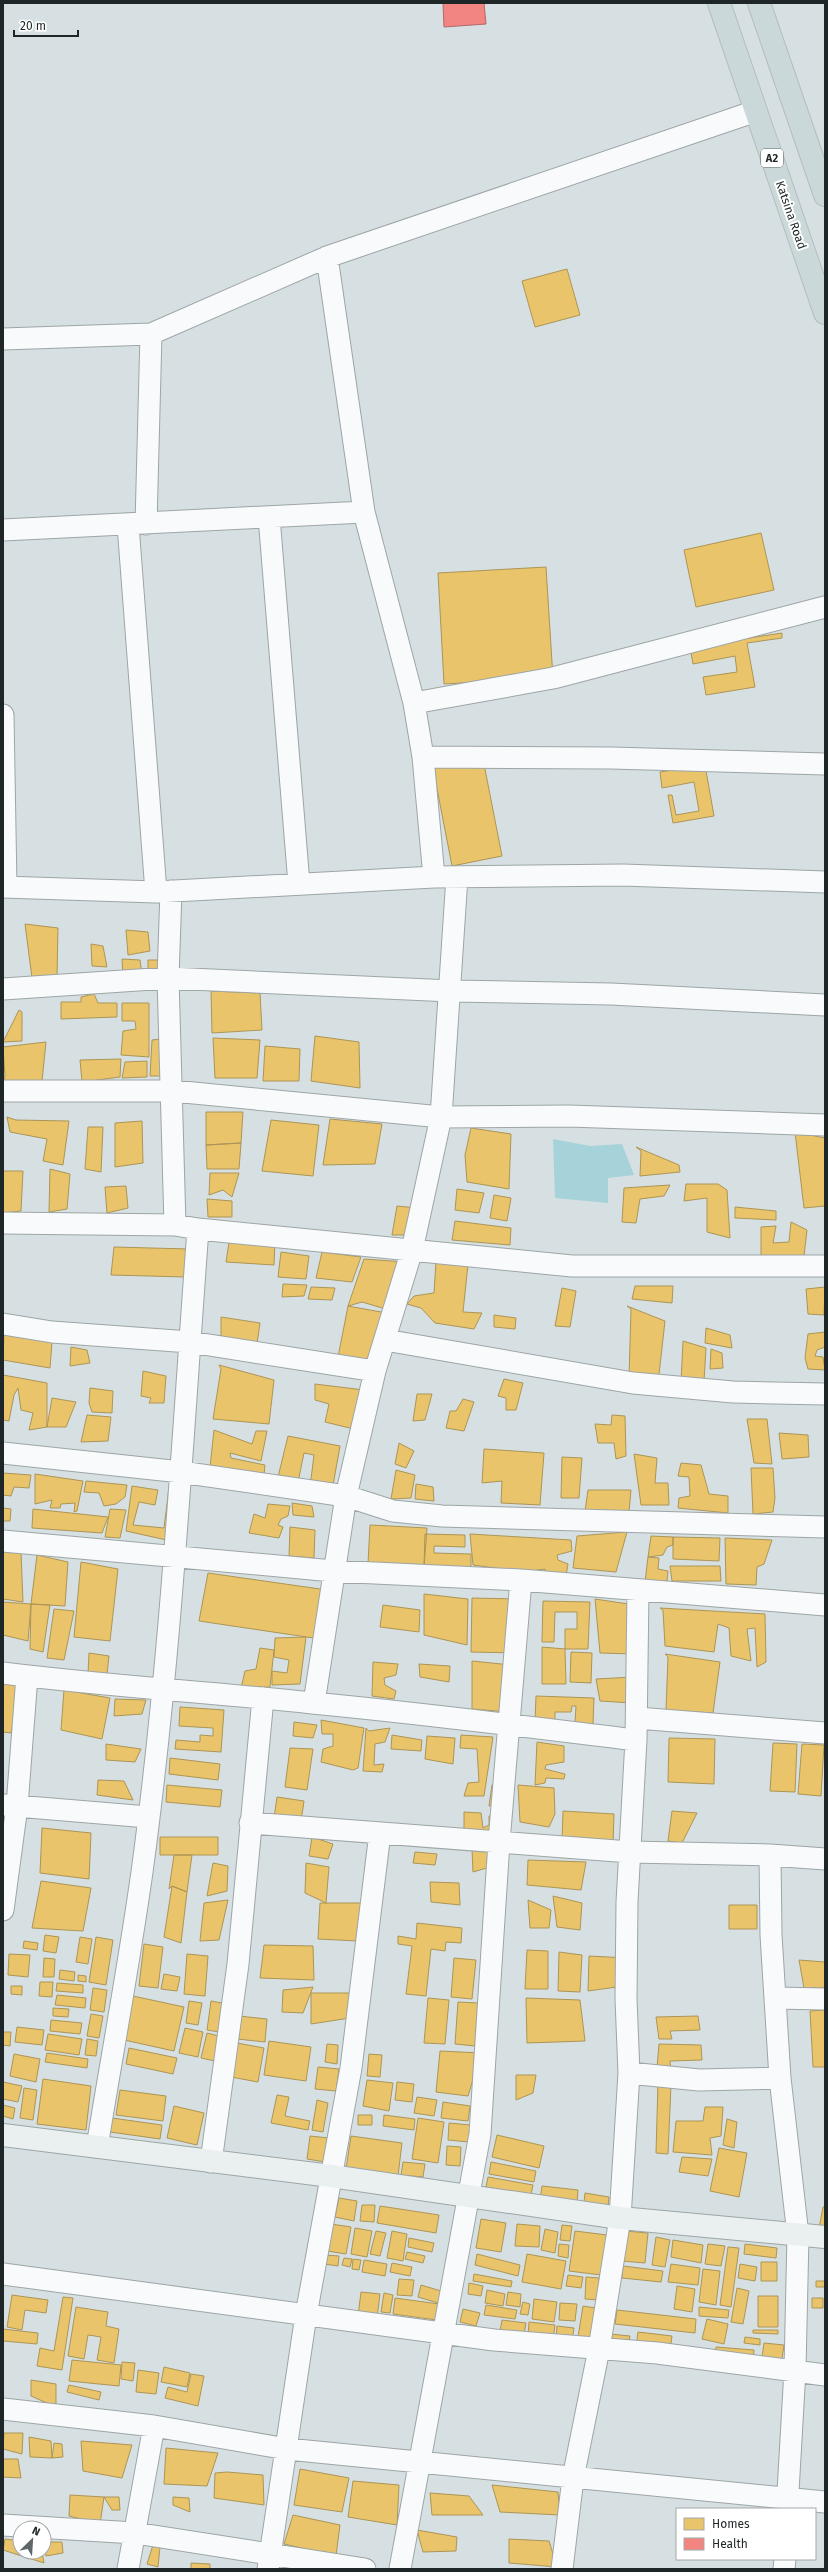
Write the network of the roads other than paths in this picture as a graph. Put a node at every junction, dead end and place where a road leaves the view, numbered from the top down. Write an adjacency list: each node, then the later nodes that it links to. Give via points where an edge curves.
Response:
1 (719, 3): 3 (highway, Katsina Road / A2)
2 (759, 3): 4 (highway)
3 (756, 111): 5 (street); 6 (highway, Katsina Road / A2)
4 (823, 185)
5 (327, 257): 7 (street); 9 (street)
6 (825, 312)
7 (151, 334): 8 (street); 11 (street)
8 (3, 339)
9 (364, 512): 10 (street); 14 (street)
10 (269, 517): 11 (street); 21 (street)
11 (137, 525): 12 (street); 23 (street)
12 (3, 530)
13 (825, 607): 14 (street, via 552,678)
14 (414, 703): 16 (street)
15 (3, 715): 22 (street)
16 (423, 758): 17 (street, via 611,758); 18 (street)
17 (825, 764)
18 (434, 877): 19 (street); 21 (street)
19 (457, 877): 20 (street, via 622,875); 26 (street)
20 (825, 882)
21 (299, 884): 23 (street)
22 (5, 887): 23 (street)
23 (164, 892): 24 (street)
24 (168, 978): 25 (street); 26 (street); 29 (street)
25 (3, 989)
26 (451, 991): 27 (street, via 611,994); 30 (street)
27 (825, 1005)
28 (3, 1091): 29 (street)
29 (173, 1091): 30 (street); 33 (street)
30 (441, 1117): 31 (street, via 569,1116); 35 (street)
31 (825, 1125)
32 (3, 1223): 33 (street)
33 (176, 1225): 34 (street)
34 (198, 1230): 35 (street); 39 (street)
35 (412, 1250): 36 (street, via 572,1266); 38 (street)
36 (825, 1266)
37 (3, 1324): 39 (street, via 52,1332)
38 (384, 1340): 40 (street); 41 (street, via 633,1383 733,1392)
39 (190, 1342): 40 (street); 43 (street)
40 (375, 1370): 44 (street)
41 (825, 1394)
42 (3, 1453): 43 (street)
43 (182, 1472): 44 (street); 47 (street)
44 (346, 1496): 45 (street, via 393,1511 442,1516); 48 (street)
45 (825, 1527)
46 (3, 1540): 47 (street)
47 (174, 1555): 48 (street); 54 (street)
48 (333, 1571): 49 (street); 56 (street)
49 (521, 1580): 50 (street); 58 (street)
50 (638, 1590): 51 (street); 57 (street)
51 (825, 1605)
52 (3, 1673): 53 (street)
53 (27, 1676): 54 (street, via 83,1683); 61 (street)
54 (162, 1688): 55 (street); 62 (street)
55 (263, 1698): 56 (street); 63 (street)
56 (314, 1703): 58 (street)
57 (636, 1718): 59 (street); 60 (street)
58 (511, 1725): 60 (street); 65 (street)
59 (825, 1733)
60 (636, 1740): 66 (street)
61 (10, 1805): 62 (street); 69 (street)
62 (148, 1817): 75 (street)
63 (250, 1823): 64 (street); 76 (street, via 238,1964)
64 (380, 1833): 65 (street); 77 (street, via 352,2068)
65 (500, 1842): 66 (street); 78 (street, via 480,2134)
66 (630, 1852): 67 (street); 72 (street, via 626,1999)
67 (770, 1854): 68 (street); 70 (street)
68 (825, 1859)
69 (3, 1910)
70 (775, 1998): 71 (street); 73 (street)
71 (825, 1998)
72 (629, 2074): 73 (street, via 699,2080); 79 (street)
73 (780, 2078): 80 (street)
74 (3, 2135): 75 (street)
75 (97, 2147): 76 (street)
76 (211, 2162): 77 (street)
77 (331, 2176): 78 (street); 83 (street)
78 (468, 2195): 79 (street); 84 (street)
79 (620, 2218): 80 (street); 85 (street)
80 (798, 2235): 81 (street); 86 (street)
81 (825, 2237)
82 (3, 2274): 83 (street)
83 (306, 2315): 84 (street); 90 (street)
84 (445, 2333): 85 (street); 91 (street)
85 (599, 2349): 86 (street); 92 (street)
86 (795, 2370): 87 (street); 94 (street)
87 (825, 2375)
88 (3, 2409): 89 (street)
89 (154, 2426): 90 (street); 96 (street)
90 (287, 2449): 91 (street); 97 (street)
91 (418, 2462): 92 (street); 100 (street)
92 (573, 2478): 94 (street, via 727,2492); 101 (street)
93 (825, 2502): 94 (street)
94 (787, 2504)
95 (3, 2525): 96 (street)
96 (135, 2533): 97 (street); 98 (street)
97 (270, 2562): 99 (street)
98 (128, 2569)
99 (365, 2569)
100 (400, 2569)
101 (562, 2569)

